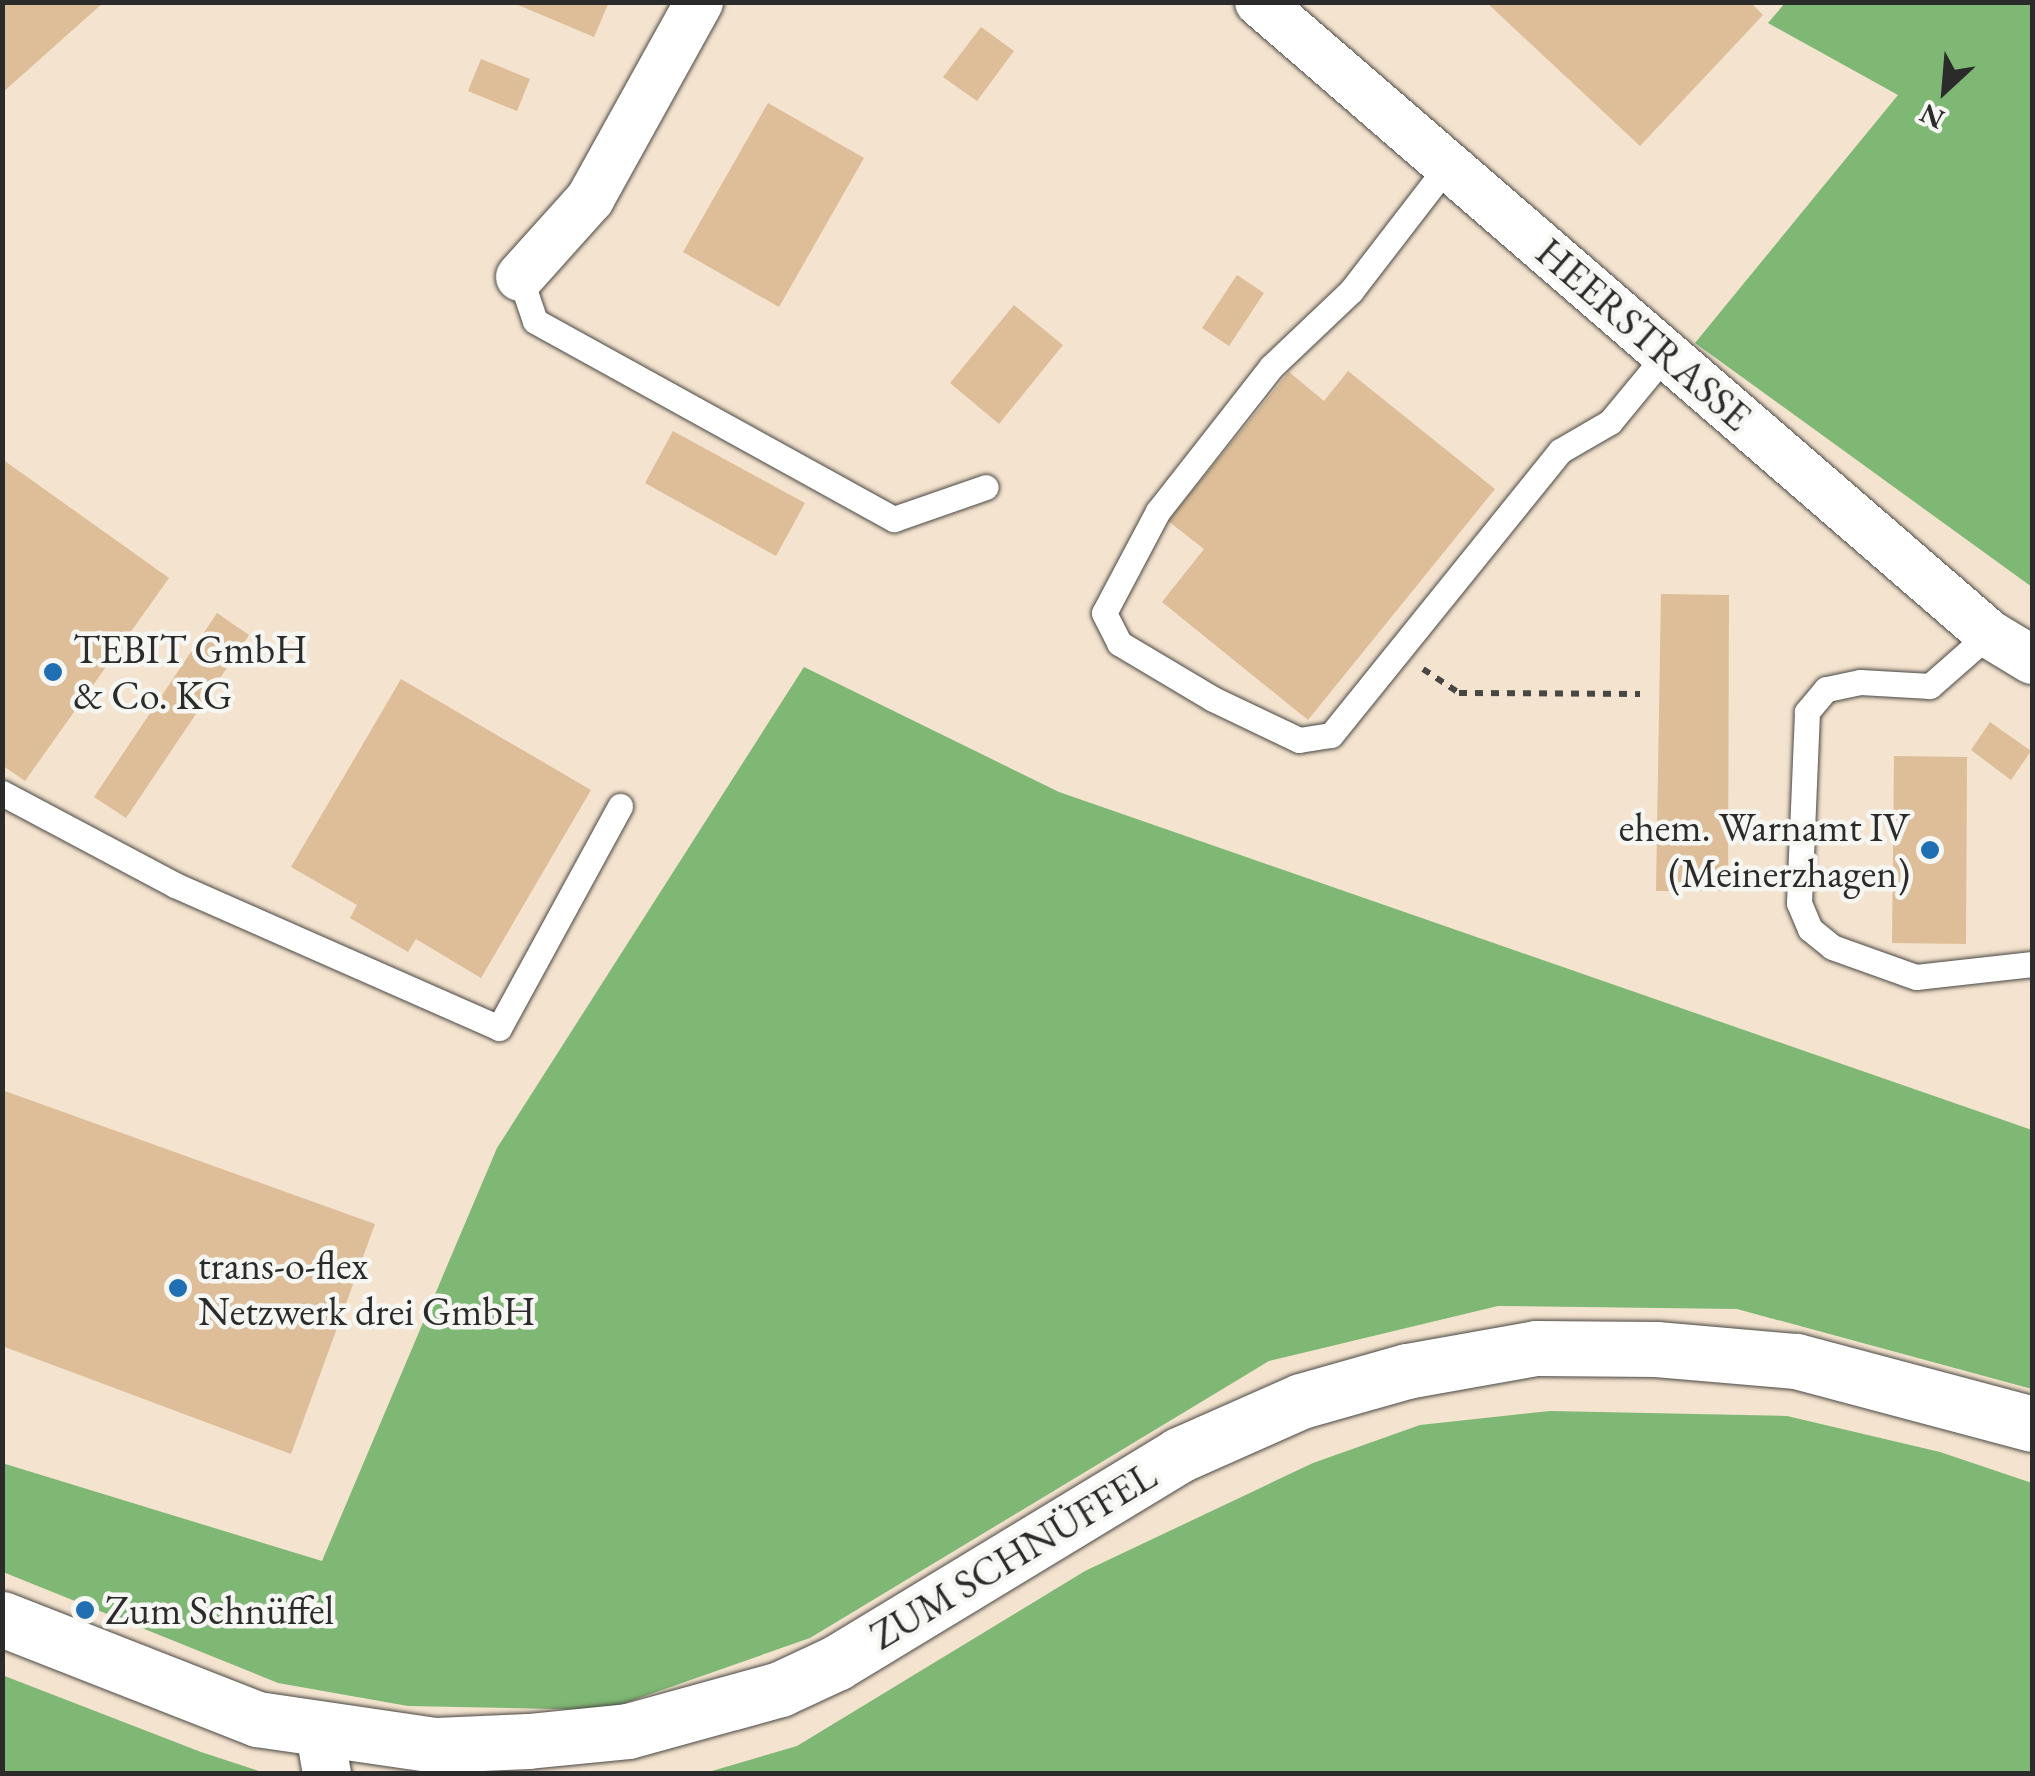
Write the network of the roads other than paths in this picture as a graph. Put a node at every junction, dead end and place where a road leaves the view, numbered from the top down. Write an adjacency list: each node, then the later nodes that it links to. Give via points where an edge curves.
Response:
1 (699, 2): 4 (street, via 590,199)
2 (1259, 2): 3 (street, HEERSTRASSE)
3 (1448, 165): 5 (street, HEERSTRASSE); 5 (lane, via 1351,290 1271,367 1158,511 1104,613 1119,642 1212,699 1299,740 1330,735 1560,450 1610,422)
4 (520, 278): 6 (lane, via 535,321 894,519)
5 (1666, 354): 7 (street, HEERSTRASSE)
6 (986, 487)
7 (1989, 634): 8 (street, HEERSTRASSE); 11 (lane, via 1930,686 1860,682 1826,689 1807,712 1799,903 1810,929 1832,947 1916,978)
8 (2032, 660)
9 (2, 792): 10 (lane, via 175,885 499,1028)
10 (620, 806)
11 (2032, 964)
12 (2032, 1424): 14 (main road, ZUM SCHNÜFFEL, via 1796,1360 1656,1348 1536,1348 1407,1371 1300,1401 1178,1454 836,1662 780,1688 628,1731)
13 (2, 1619): 14 (main road, ZUM SCHNÜFFEL)
14 (323, 1753)

